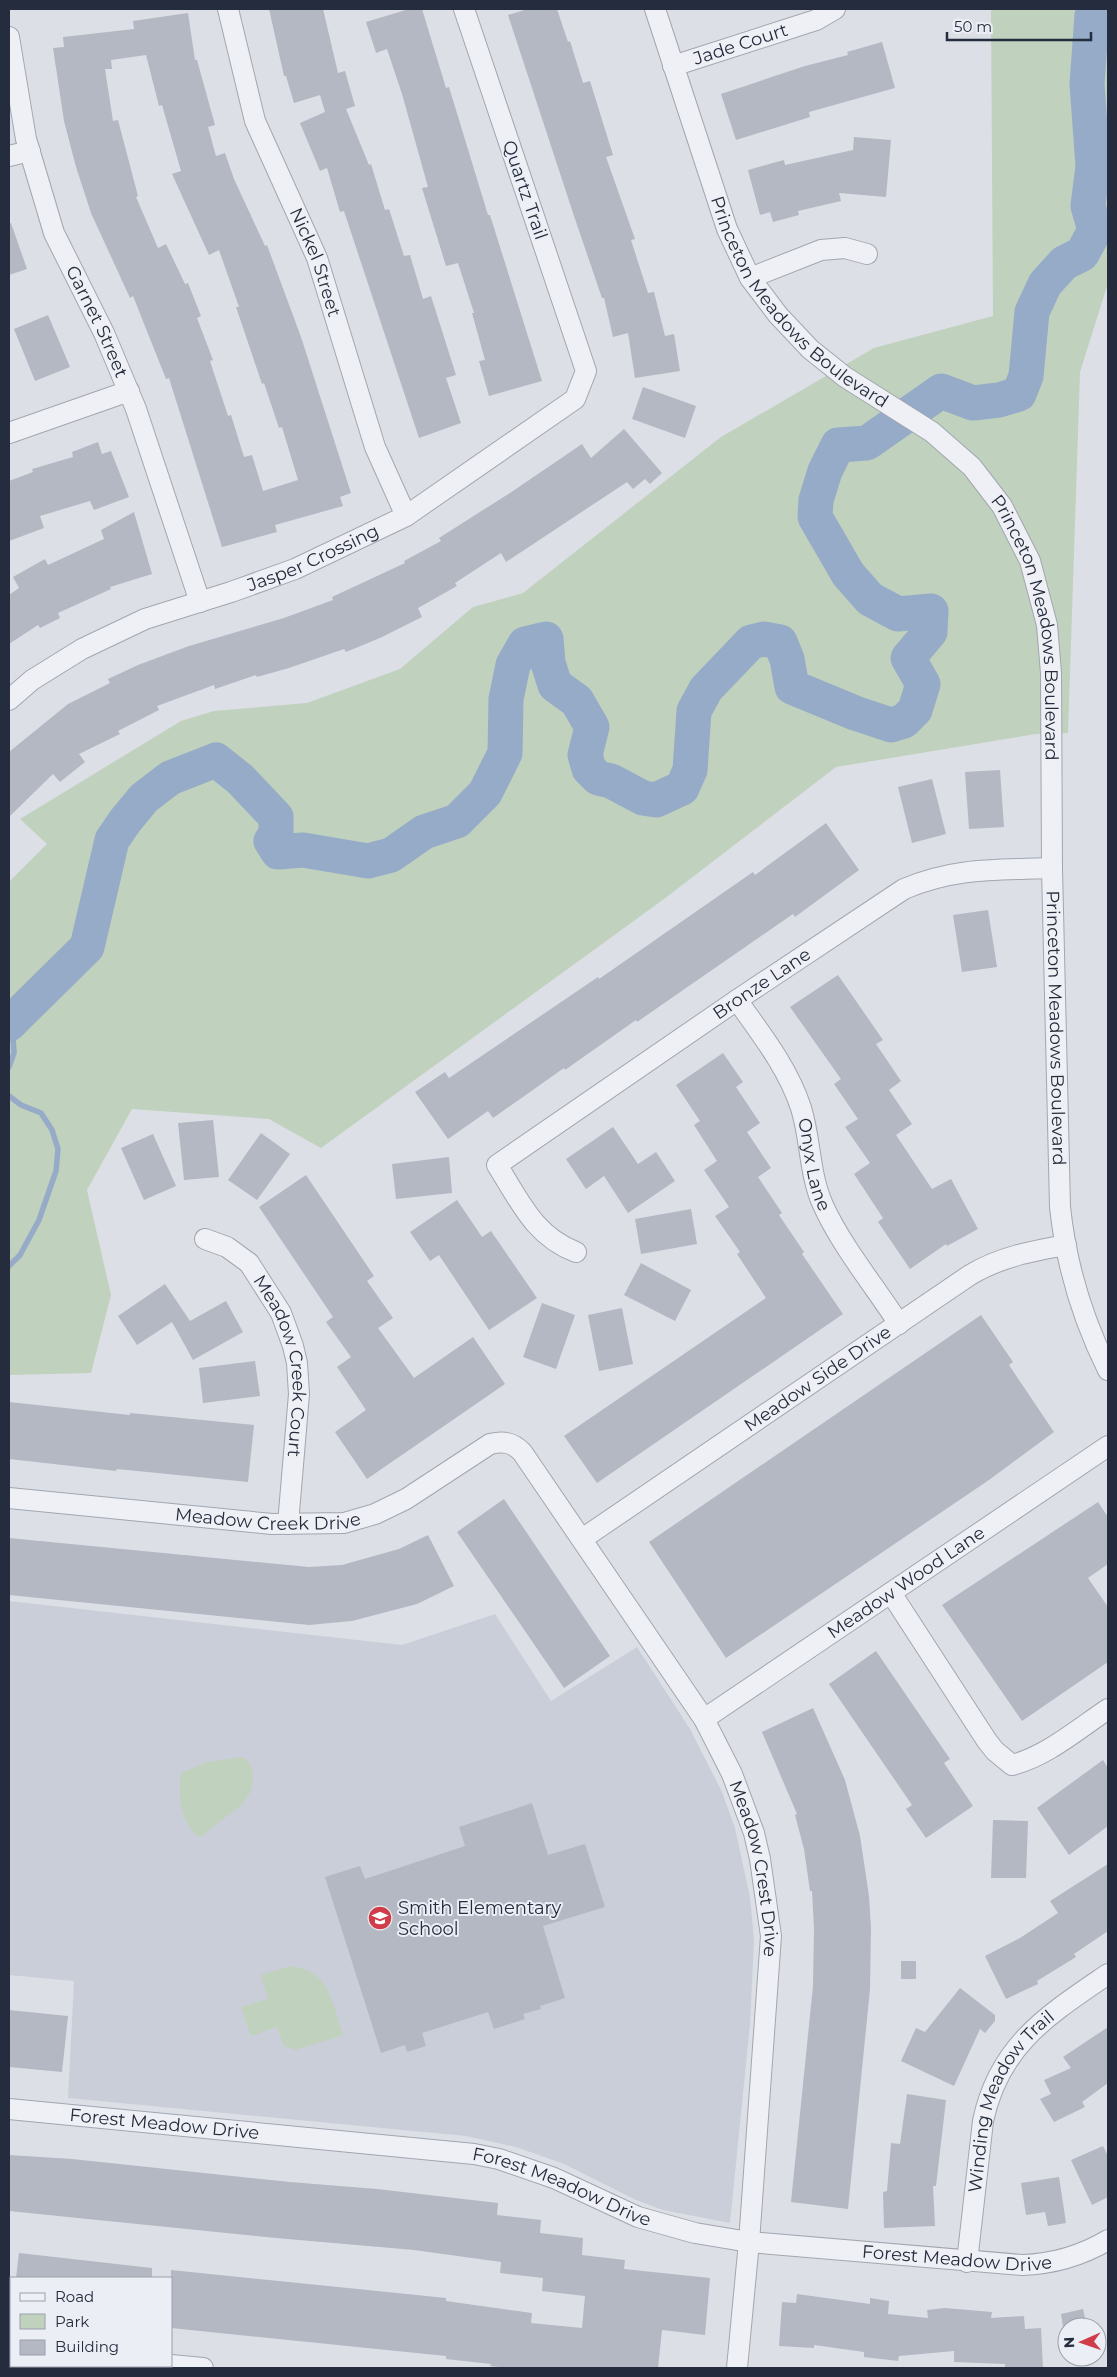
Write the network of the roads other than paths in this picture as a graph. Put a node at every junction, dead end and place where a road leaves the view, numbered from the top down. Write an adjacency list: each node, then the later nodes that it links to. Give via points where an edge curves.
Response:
1 (228, 9): 14 (street, Nickel Street, via 255,122 317,258 375,447)
2 (464, 9): 11 (street, Quartz Trail)
3 (655, 9): 6 (street, Princeton Meadows Boulevard)
4 (834, 9): 6 (street, Jade Court, via 816,20)
5 (9, 37): 7 (street, Garnet Street)
6 (673, 66): 10 (street, Princeton Meadows Boulevard, via 726,229)
7 (30, 151): 8 (street); 12 (street, Garnet Street, via 54,233)
8 (9, 156)
9 (867, 254): 10 (street, via 845,248 821,250)
10 (750, 278): 17 (street, Princeton Meadows Boulevard, via 778,316 810,349 932,432 964,458 982,477 1012,523 1030,562 1042,602 1050,649)
11 (586, 371): 14 (street, Jasper Crossing, via 575,399)
12 (129, 391): 13 (street); 15 (street, Garnet Street)
13 (9, 433)
14 (406, 516): 15 (street, Jasper Crossing, via 295,569)
15 (200, 602): 16 (street, Jasper Crossing, via 145,619 82,649 32,680)
16 (9, 700)
17 (1052, 868): 18 (street, Bronze Lane, via 969,870 916,884 889,898); 20 (street, Princeton Meadows Boulevard, via 1059,1189)
18 (737, 1000): 21 (street, Bronze Lane, via 497,1165 540,1230 561,1246); 22 (street, Onyx Lane, via 778,1060 794,1092 806,1127 817,1191 823,1205)
19 (205, 1239): 27 (street, Meadow Creek Court, via 227,1247 249,1264 281,1314 293,1346 299,1394)
20 (1066, 1245): 22 (street, Meadow Side Drive, via 1022,1253 984,1267); 23 (street, Princeton Meadows Boulevard, via 1088,1322)
21 (576, 1252)
22 (899, 1324): 28 (street, Meadow Side Drive)
23 (1108, 1370)
24 (505, 1442): 27 (street, Meadow Creek Drive, via 484,1446 420,1490 375,1514 344,1523); 28 (street, Meadow Crest Drive, via 516,1446 527,1459)
25 (1108, 1446): 29 (street, Meadow Wood Lane)
26 (9, 1498): 27 (street, Meadow Creek Drive)
27 (288, 1524)
28 (582, 1538): 31 (street, Meadow Crest Drive)
29 (891, 1593): 30 (street, via 987,1741 1012,1766 1035,1757); 31 (street, Meadow Wood Lane)
30 (1108, 1709)
31 (704, 1719): 35 (street, Meadow Crest Drive, via 732,1774 754,1832 766,1886 771,1936)
32 (1108, 1974): 36 (street, Winding Meadow Trail, via 1042,2021 1020,2042 1000,2070 987,2102 982,2128)
33 (9, 2108): 35 (street, Forest Meadow Drive, via 474,2154 554,2178 656,2224)
34 (1108, 2240): 36 (street, Forest Meadow Drive, via 1079,2255 1042,2264)
35 (749, 2242): 36 (street, Forest Meadow Drive); 39 (street, Meadow Crest Drive)
36 (968, 2262)
37 (172, 2366): 38 (street)
38 (203, 2368)
39 (736, 2368)

